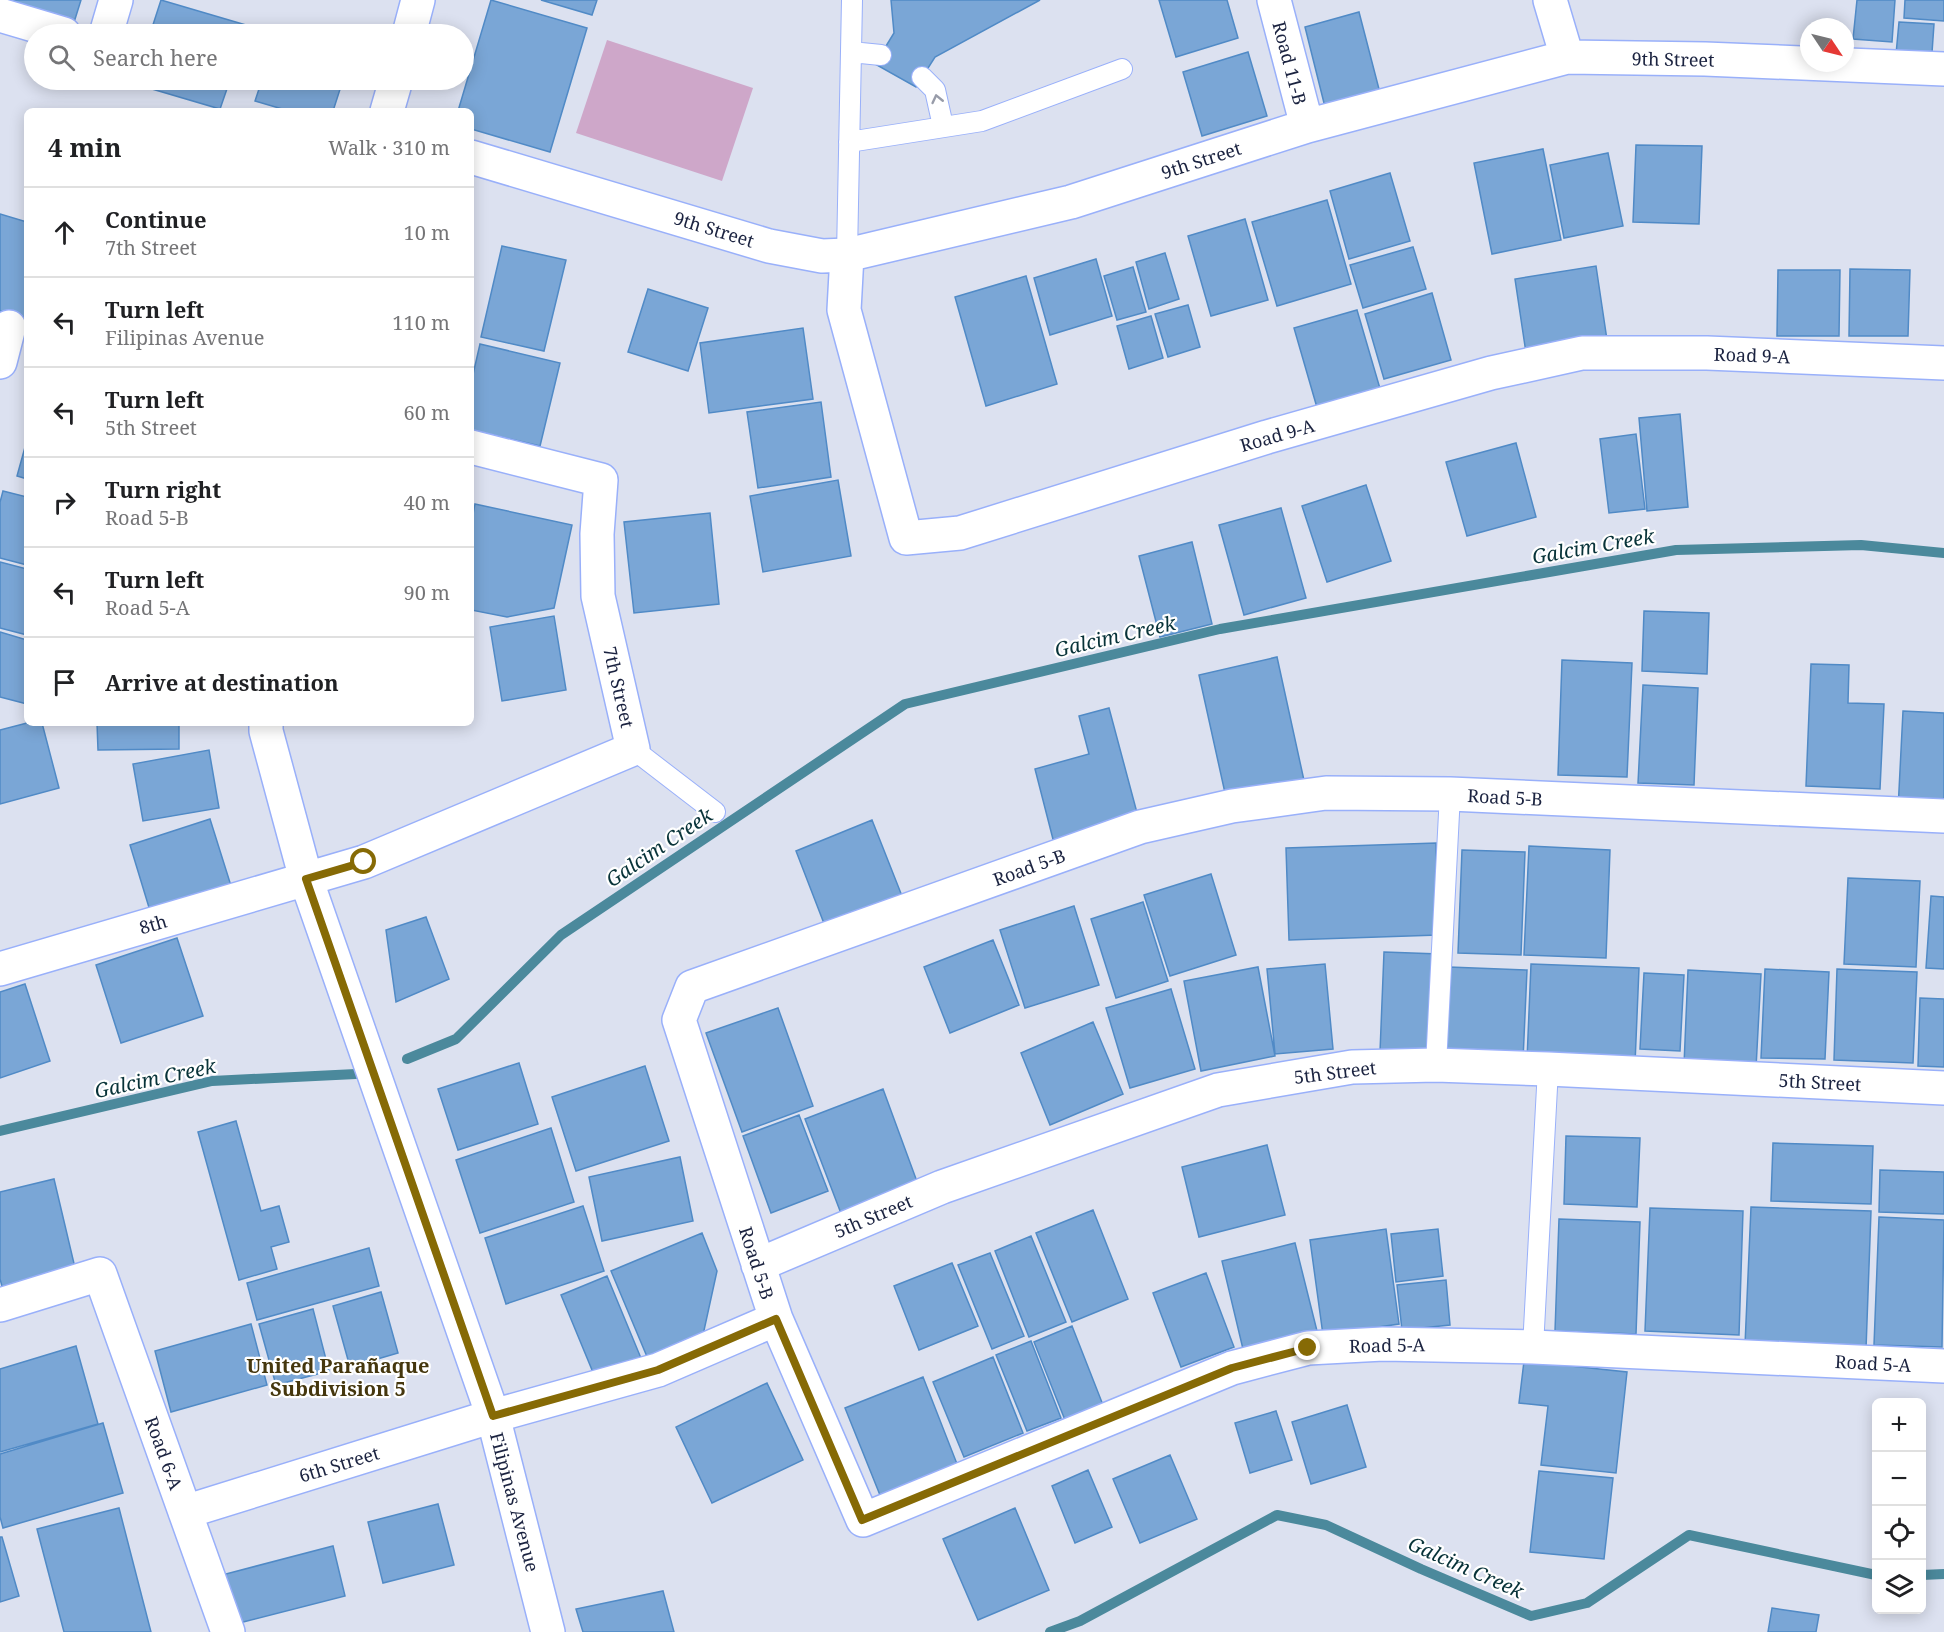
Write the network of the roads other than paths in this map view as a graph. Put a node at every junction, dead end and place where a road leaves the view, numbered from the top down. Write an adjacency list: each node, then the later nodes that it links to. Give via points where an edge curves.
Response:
1 (116, 0): 8 (street)
2 (418, 0): 9 (street)
3 (852, 0): 10 (lane)
4 (1274, 0): 19 (street, Road 11-B)
5 (1550, 0): 12 (street)
6 (0, 15): 7 (street)
7 (30, 24)
8 (109, 24)
9 (412, 24)
10 (851, 52): 11 (lane); 20 (lane)
11 (881, 54)
12 (1567, 57): 14 (street, 9th Street); 19 (street, 9th Street)
13 (1122, 69): 18 (lane, via 982,121)
14 (1944, 69)
15 (922, 77): 18 (lane, one-way to 15, via 935,90)
16 (393, 90): 17 (street)
17 (388, 108)
18 (942, 126): 20 (lane)
19 (1307, 126): 22 (street, 9th Street, via 1071,202)
20 (849, 141): 22 (lane)
21 (474, 158): 22 (street, 9th Street, via 770,246 822,256)
22 (848, 255): 25 (street, Road 9-A, via 844,310 906,538 960,533 1267,437 1491,373 1582,353)
23 (12, 328): 24 (street)
24 (0, 362)
25 (1944, 363)
26 (474, 448): 28 (street, 7th Street, via 601,480 598,596)
27 (267, 726): 32 (street, Filipinas Avenue)
28 (633, 749): 30 (lane); 32 (street, 7th Street, via 364,862)
29 (1450, 794): 31 (street, Road 5-B); 34 (lane); 37 (street, Road 5-B, via 1326,793 1232,806 1140,827 692,987 679,1020)
30 (715, 812)
31 (1944, 816)
32 (306, 879): 33 (street, 8th); 42 (street, Filipinas Avenue)
33 (3, 959)
34 (1436, 1065): 35 (street, 5th Street); 37 (street, 5th Street, via 1352,1067 1218,1090 942,1187)
35 (1548, 1069): 36 (street, 5th Street); 40 (lane)
36 (1944, 1088)
37 (758, 1265): 39 (street, Road 5-B)
38 (0, 1305): 43 (street, Road 6-A, via 100,1274)
39 (776, 1319): 42 (street, via 658,1370); 44 (street, Road 5-B)
40 (1533, 1347): 41 (street, Road 5-A); 44 (street, Road 5-A, via 1383,1344 1308,1348 1232,1368)
41 (1944, 1366)
42 (493, 1416): 43 (street, 6th Street); 46 (street, Filipinas Avenue)
43 (185, 1512): 45 (street, Road 6-A)
44 (862, 1520)
45 (228, 1632)
46 (548, 1632)

